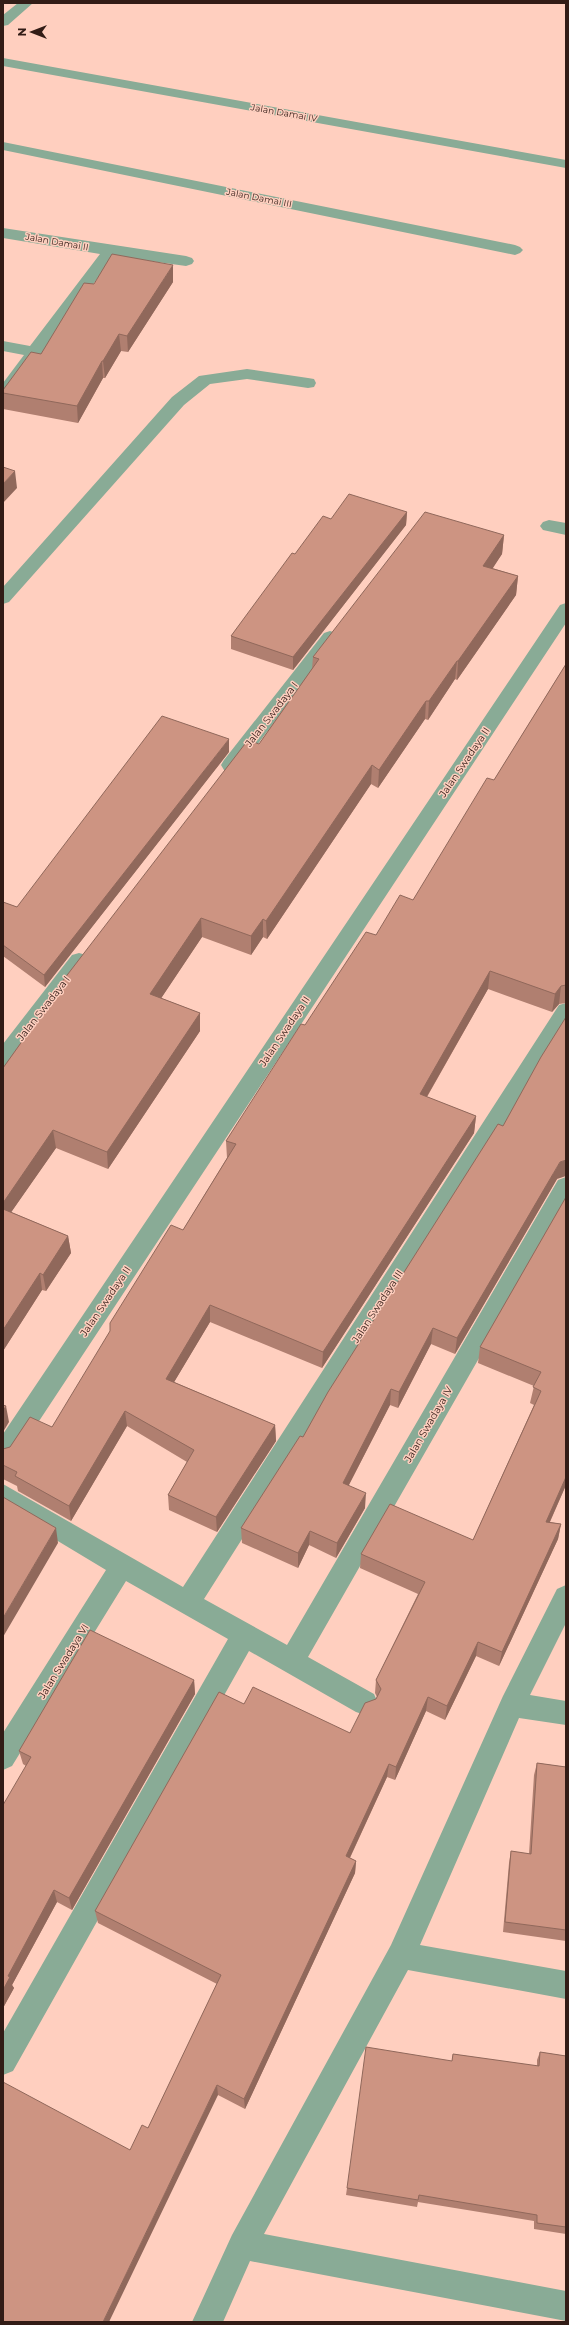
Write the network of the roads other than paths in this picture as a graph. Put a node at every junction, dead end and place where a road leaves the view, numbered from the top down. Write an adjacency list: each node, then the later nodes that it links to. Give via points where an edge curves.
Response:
1 (26, 3): 2 (street)
2 (3, 22)
3 (3, 62): 5 (street, Jalan Damai IV)
4 (3, 146): 7 (street, Jalan Damai III)
5 (566, 164)
6 (3, 234): 8 (street, Jalan Damai II)
7 (515, 250)
8 (110, 252): 9 (street, Jalan Damai II); 11 (street)
9 (186, 261)
10 (3, 346): 11 (street)
11 (34, 352): 13 (street)
12 (308, 383): 16 (street, via 247,374 204,380 178,401)
13 (3, 394)
14 (549, 526): 15 (street)
15 (566, 529)
16 (3, 598)
17 (566, 609): 24 (street, Jalan Swadaya II)
18 (344, 620): 19 (street, Jalan Swadaya I)
19 (222, 777)
20 (91, 947): 22 (street, Jalan Swadaya I)
21 (566, 1011): 28 (street, Jalan Swadaya III)
22 (3, 1060)
23 (566, 1186): 30 (street, Jalan Swadaya IV)
24 (3, 1454)
25 (3, 1495): 26 (street)
26 (122, 1566): 28 (street); 34 (street, Jalan Swadaya VI)
27 (566, 1597): 32 (street)
28 (188, 1602): 29 (street)
29 (244, 1634): 30 (street); 37 (street)
30 (291, 1662): 31 (street)
31 (365, 1703)
32 (512, 1705): 33 (street); 35 (street)
33 (566, 1713)
34 (3, 1756)
35 (401, 1955): 36 (street); 38 (street)
36 (566, 1985)
37 (3, 2061)
38 (242, 2245): 39 (street); 40 (street)
39 (566, 2306)
40 (206, 2322)

